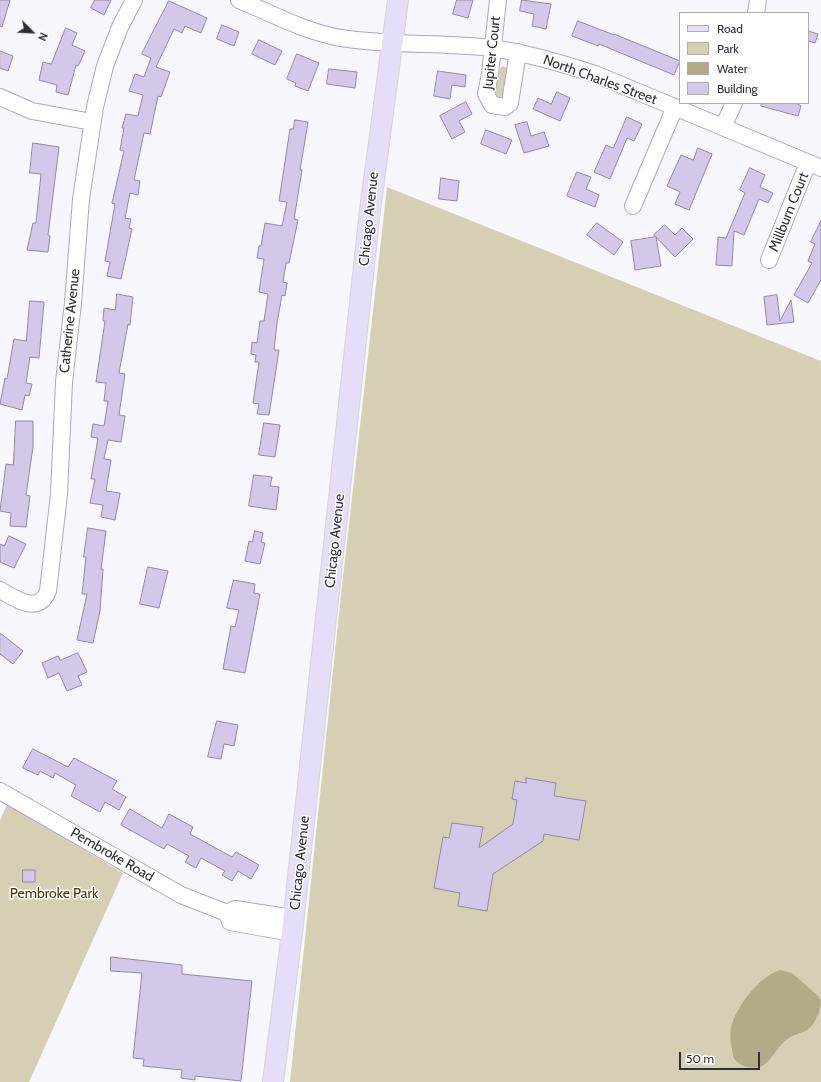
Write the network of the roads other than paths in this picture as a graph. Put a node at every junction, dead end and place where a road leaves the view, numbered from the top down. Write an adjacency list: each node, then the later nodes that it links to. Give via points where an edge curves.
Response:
1 (134, 0): 13 (street, Catherine Avenue, via 105,66)
2 (238, 0): 7 (street, North Charles Street, via 322,34 356,40)
3 (398, 0): 7 (main road, Chicago Avenue)
4 (498, 0): 8 (street, Jupiter Court)
5 (758, 0): 6 (street)
6 (756, 12)
7 (392, 42): 8 (street, North Charles Street); 20 (main road, Chicago Avenue, via 370,210)
8 (492, 48): 9 (street, North Charles Street); 9 (street, Jupiter Court, via 486,94 492,105 498,107 505,107 510,103)
9 (518, 52): 12 (street, North Charles Street, via 588,72)
10 (0, 97): 13 (street, via 32,111)
11 (734, 104): 14 (street)
12 (674, 107): 14 (street, North Charles Street); 16 (street)
13 (92, 122): 18 (street, Catherine Avenue, via 81,199 64,382 59,494 48,591 45,599 32,604)
14 (723, 127): 15 (street, North Charles Street)
15 (815, 165): 17 (street, Millburn Court)
16 (633, 206)
17 (769, 260)
18 (0, 590)
19 (0, 791): 20 (street, Pembroke Road, via 181,895 226,913 230,922)
20 (293, 925): 21 (main road, Chicago Avenue)
21 (273, 1082)

